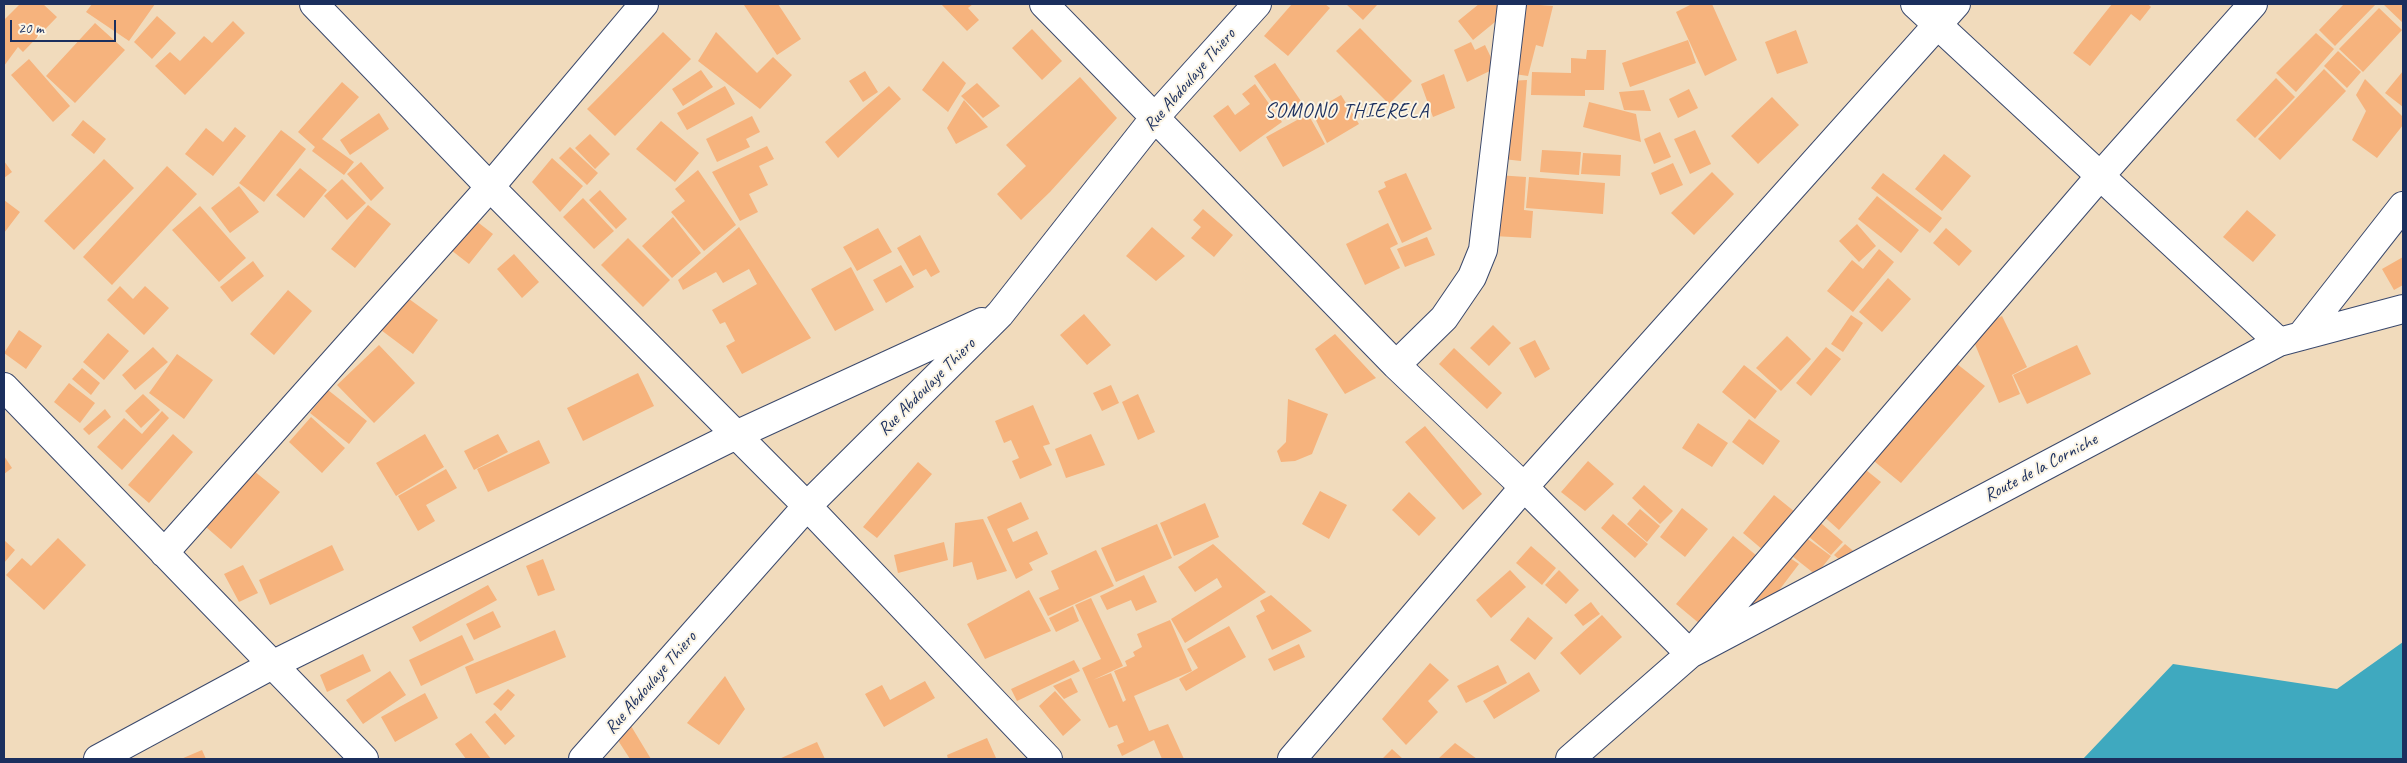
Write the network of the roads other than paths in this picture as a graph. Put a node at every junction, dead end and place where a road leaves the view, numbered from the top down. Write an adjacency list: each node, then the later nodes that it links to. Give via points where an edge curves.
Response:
1 (314, 4): 12 (street)
2 (644, 4): 12 (street)
3 (1044, 4): 10 (street)
4 (1257, 4): 10 (street, Rue Abdoulaye Thiero)
5 (1512, 4): 17 (street, via 1483,250 1472,277 1444,318)
6 (1915, 4): 9 (street)
7 (1956, 4): 9 (street)
8 (2253, 4): 11 (street)
9 (1938, 24): 11 (street); 20 (street)
10 (1156, 116): 15 (street, Rue Abdoulaye Thiero); 17 (street)
11 (2100, 176): 16 (street); 23 (street)
12 (490, 187): 19 (street); 22 (street)
13 (2403, 206): 16 (street)
14 (2403, 310): 16 (street, Route de la Corniche)
15 (1000, 314): 19 (street); 21 (street, Rue Abdoulaye Thiero)
16 (2290, 339): 23 (street, Route de la Corniche)
17 (1396, 365): 20 (street)
18 (4, 387): 22 (street)
19 (736, 435): 21 (street); 24 (street)
20 (1524, 487): 23 (street); 29 (street)
21 (807, 506): 27 (street, Rue Abdoulaye Thiero); 28 (street)
22 (164, 553): 24 (street)
23 (1690, 654): 30 (street)
24 (272, 665): 25 (street); 26 (street)
25 (98, 759)
26 (364, 759)
27 (583, 759)
28 (1048, 759)
29 (1292, 759)
30 (1570, 759)

